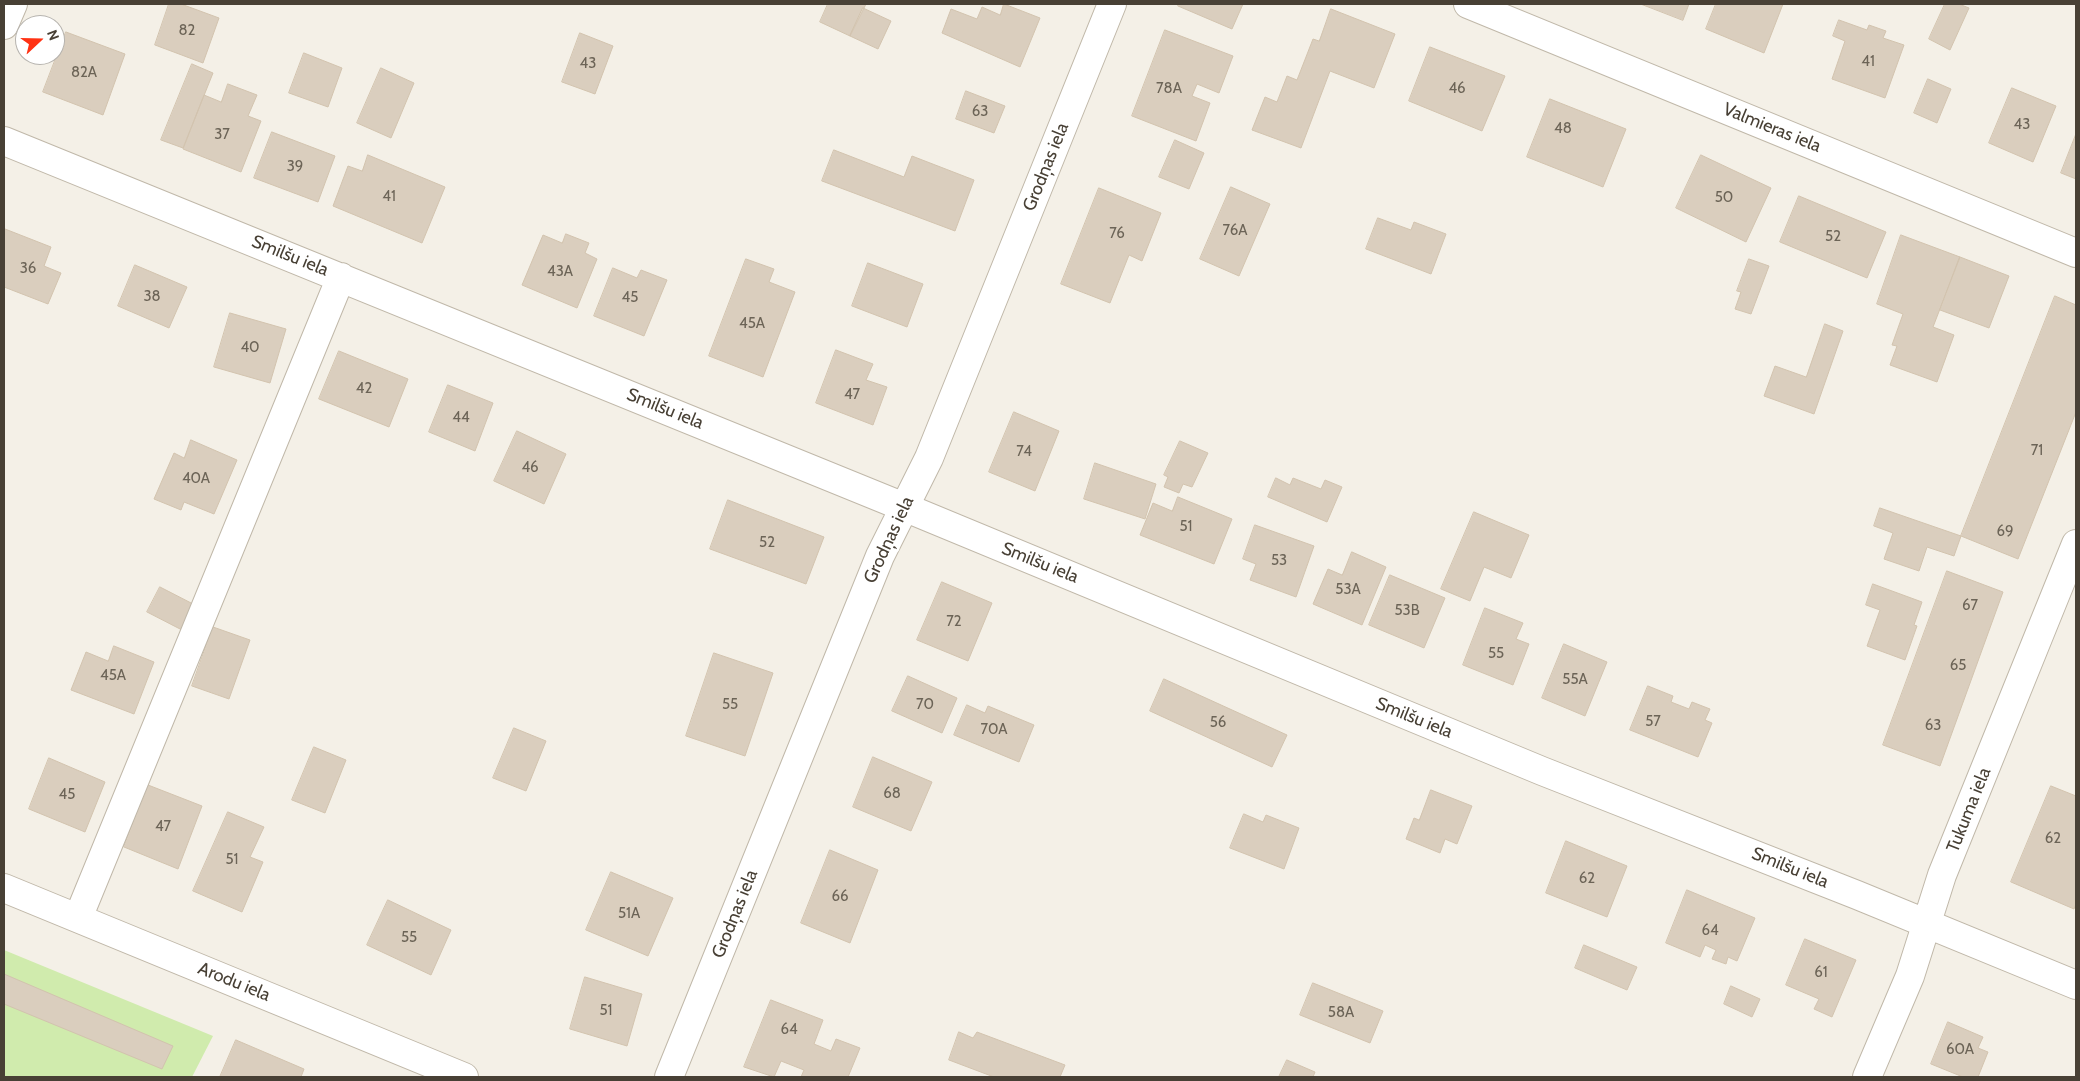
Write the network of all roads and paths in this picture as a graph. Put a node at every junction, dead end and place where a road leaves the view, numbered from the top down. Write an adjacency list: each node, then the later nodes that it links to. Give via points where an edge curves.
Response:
1 (13, 4): 4 (street)
2 (1112, 4): 8 (street, Grodņas iela, via 929,458)
3 (1468, 4): 6 (street, Valmieras iela)
4 (4, 25)
5 (4, 141): 7 (street, Smilšu iela)
6 (2076, 253)
7 (341, 277): 8 (street, Smilšu iela); 11 (street)
8 (904, 507): 12 (street, Smilšu iela, via 1542,770); 15 (street, Grodņas iela, via 880,556)
9 (2076, 544): 12 (street, Tukuma iela, via 1942,875)
10 (4, 888): 11 (street, Arodu iela)
11 (78, 918): 14 (street, Arodu iela)
12 (1927, 923): 13 (street, Smilšu iela); 16 (street, Tukuma iela, via 1910,976)
13 (2076, 985)
14 (464, 1077)
15 (669, 1077)
16 (1867, 1077)

